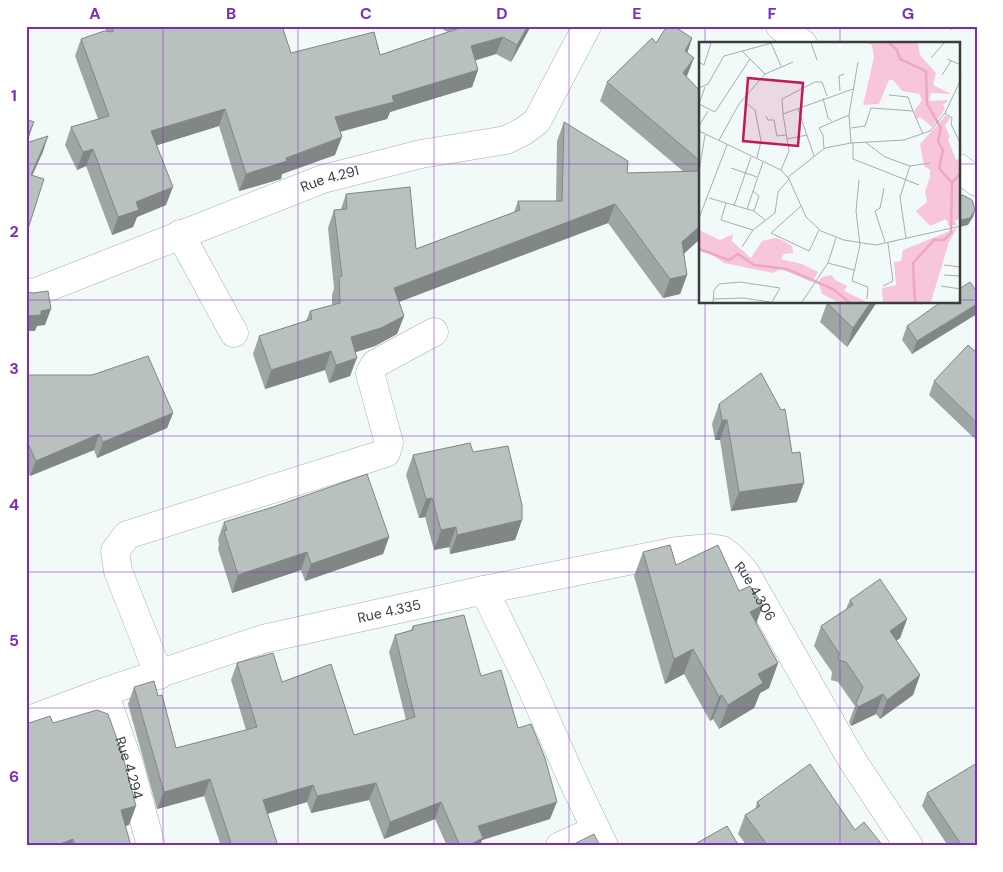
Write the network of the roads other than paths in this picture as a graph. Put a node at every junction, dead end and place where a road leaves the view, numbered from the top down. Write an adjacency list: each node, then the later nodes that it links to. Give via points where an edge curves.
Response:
1 (588, 26): 6 (street, Rue 4.291, via 537,121 524,131 506,140 421,154 322,179)
2 (780, 26): 3 (street)
3 (800, 42)
4 (960, 169): 5 (street)
5 (977, 182)
6 (180, 234): 7 (street, Rue 4.291, via 36,292); 8 (street)
7 (26, 293)
8 (234, 332)
9 (434, 332): 11 (street, via 375,364 370,373 388,443 386,453 127,535 115,551 118,571)
10 (484, 590): 11 (street, Rue 4.335, via 263,639); 14 (street); 17 (street, Rue 4.306, via 677,551 722,550 745,572 852,760)
11 (159, 675): 12 (street, Rue 4.335)
12 (104, 692): 13 (street, Rue 4.335); 15 (street, Rue 4.294, via 130,767)
13 (26, 721)
14 (600, 838): 16 (street)
15 (151, 846)
16 (560, 846)
17 (909, 846)

